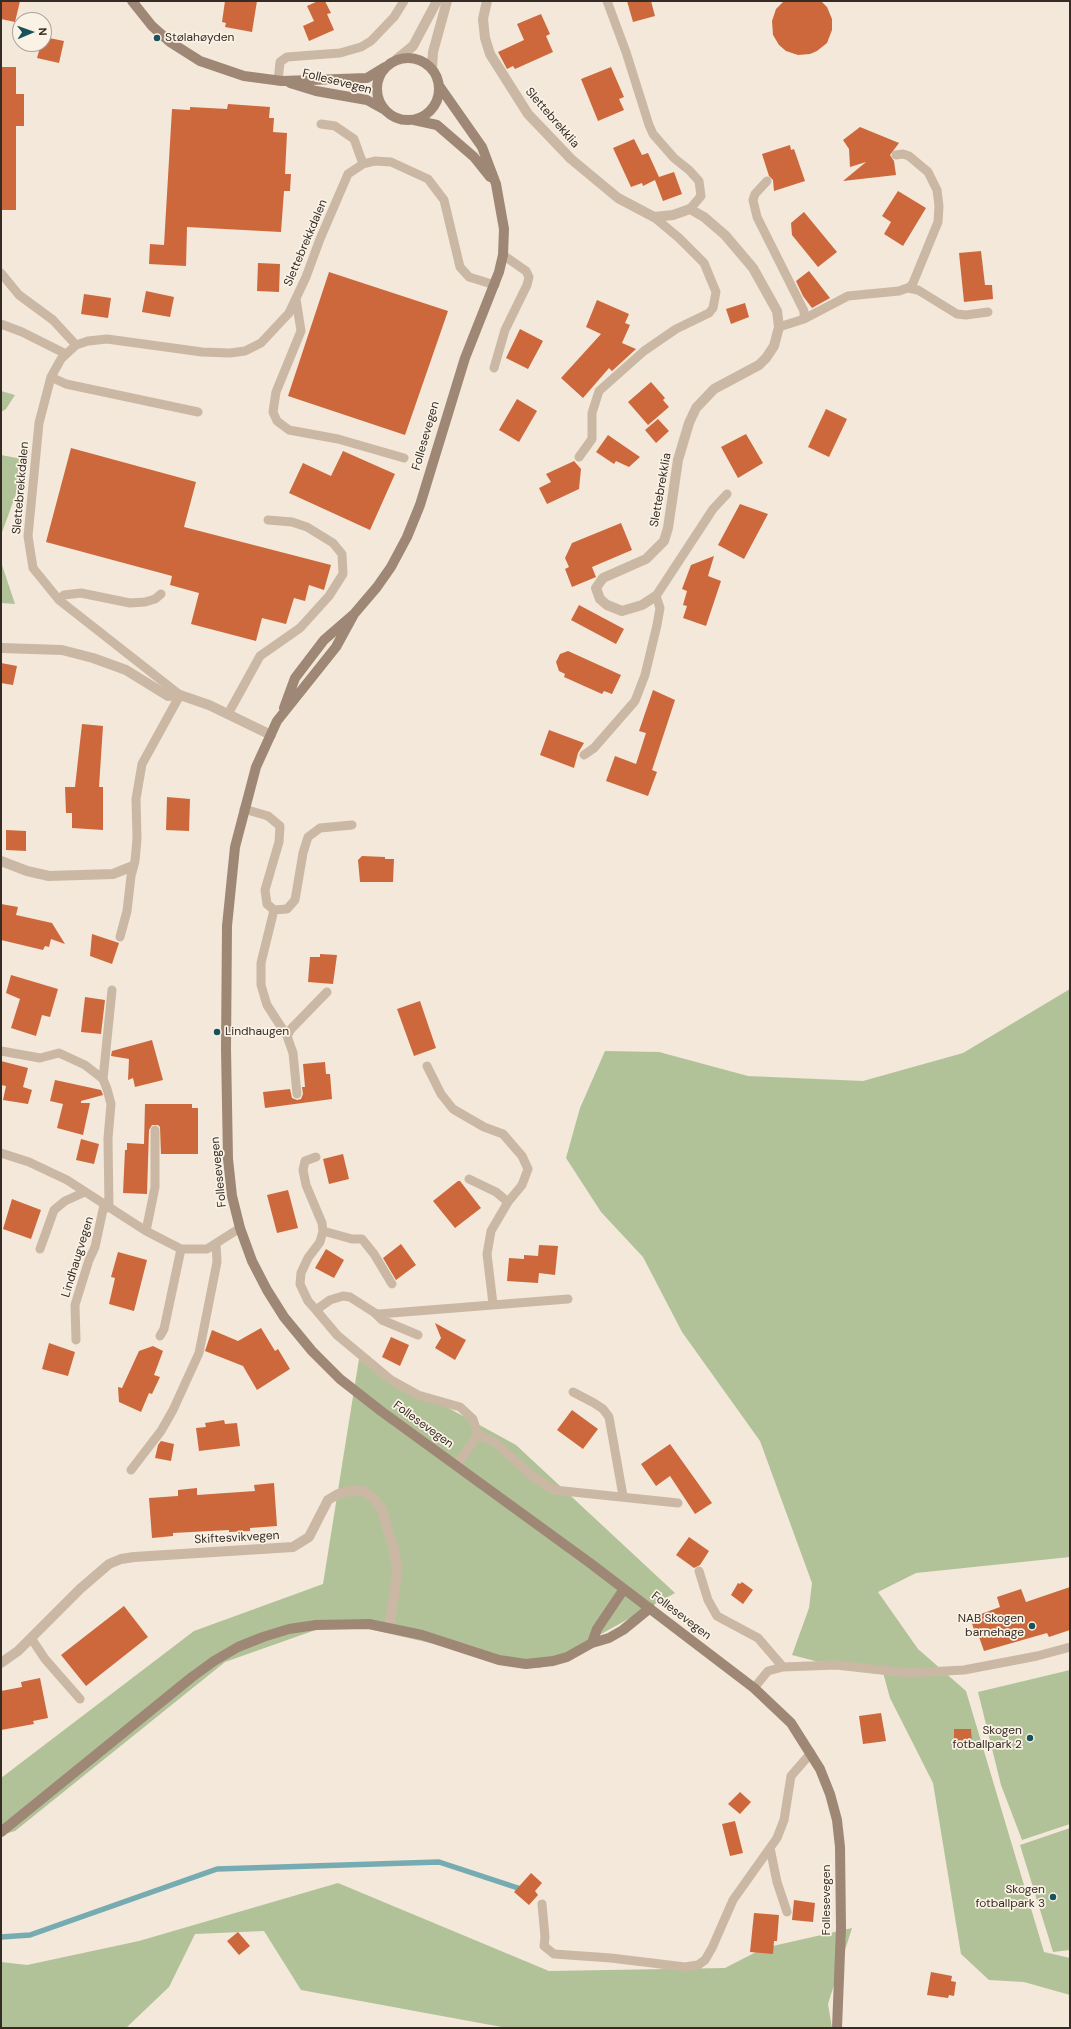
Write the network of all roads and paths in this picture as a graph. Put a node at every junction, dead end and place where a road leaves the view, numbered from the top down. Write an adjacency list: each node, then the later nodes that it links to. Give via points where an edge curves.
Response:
1 (132, 1): 10 (main road, Follesevegen, via 152,26 170,42 200,61 244,76)
2 (404, 1): 10 (lane, Follesevegen, via 394,18 362,47 340,53 287,57 280,62)
3 (437, 1): 7 (street, via 413,46)
4 (447, 1): 9 (street, via 433,52)
5 (487, 1): 20 (street, Slettebrekklia, via 483,19 490,54 528,114 571,159 606,189 624,202)
6 (607, 1): 19 (lane, via 649,125 674,158 699,182 700,196)
7 (398, 59): 8 (main road); 9 (main road, via 418,58)
8 (385, 67): 10 (main road, Follesevegen, via 367,78); 12 (main road, via 379,78 377,90)
9 (432, 68): 11 (main road)
10 (280, 81): 12 (main road, Follesevegen, via 367,100)
11 (440, 87): 13 (main road, via 439,98 434,107 427,114); 18 (main road, Follesevegen, via 482,147)
12 (385, 110): 13 (main road, via 396,117)
13 (414, 120): 18 (main road, Follesevegen, via 436,125 474,157)
14 (321, 124): 16 (lane, via 335,126 354,139)
15 (896, 155): 24 (lane, via 909,156 928,172 937,190 939,206 936,229 920,270)
16 (363, 164): 23 (lane, via 390,162 428,180 444,200 460,267 469,277); 25 (lane, Slettebrekkdalen, via 348,174)
17 (767, 181): 27 (lane, via 753,200 757,217 804,311)
18 (496, 184): 21 (main road, Follesevegen, via 504,229)
19 (690, 209): 20 (street, via 673,215); 29 (street, Slettebrekklia, via 704,217 724,235 753,268 777,310)
20 (654, 217): 35 (lane, Slettebrekklia, via 704,263 716,292 713,308 710,313 676,329 644,351 599,391 592,413 592,439)
21 (503, 255): 23 (main road, Follesevegen); 32 (lane, via 526,271 529,277 505,330)
22 (1, 272): 30 (lane, via 19,295 53,320)
23 (495, 285): 42 (main road, Follesevegen, via 464,358 420,505 407,537 391,567)
24 (908, 288): 26 (lane, via 918,290 957,314); 27 (lane, via 848,296)
25 (296, 297): 30 (lane, Slettebrekkdalen, via 289,313 271,335 245,351 202,352 106,340 88,340); 36 (lane, via 301,331 276,392 273,412 277,421 289,430 338,439)
26 (988, 312)
27 (804, 319): 29 (lane)
28 (1, 324): 31 (lane)
29 (779, 327): 40 (street, Slettebrekklia, via 774,346 759,365 714,389 696,408 678,460 664,541 646,559 603,578 596,588 600,599 622,611 642,605)
30 (76, 345): 31 (lane, Slettebrekkdalen)
31 (66, 354): 33 (lane, Slettebrekkdalen)
32 (494, 368)
33 (51, 377): 34 (lane, via 66,384); 41 (lane, Slettebrekkdalen, via 39,424 28,536 33,568)
34 (198, 412)
35 (579, 457)
36 (404, 458)
37 (727, 494): 40 (lane, Slettebrekklia, via 713,509)
38 (268, 520): 46 (lane, via 292,522 333,543 342,554 342,574 328,596 300,628 260,656)
39 (161, 594): 41 (lane, via 145,602 130,603 81,592 64,595)
40 (656, 596): 48 (lane, via 660,608 657,625 645,675 635,701 594,748)
41 (59, 600): 44 (lane, Slettebrekkdalen)
42 (354, 614): 45 (main road, Follesevegen, via 336,647); 45 (main road, Follesevegen, via 324,640 295,678)
43 (2, 647): 44 (street, via 62,650 126,670 168,696)
44 (180, 695): 46 (street); 52 (lane, via 142,764 136,799 137,839)
45 (283, 713): 47 (main road, Follesevegen)
46 (228, 714): 47 (street)
47 (271, 735): 49 (main road, Follesevegen, via 256,767)
48 (584, 755)
49 (244, 809): 53 (lane, via 268,816 280,826 279,842 265,890 267,904); 69 (main road, Follesevegen, via 235,847 227,942 228,1159 232,1196)
50 (352, 825): 53 (lane, via 320,828 308,837 295,900 287,909)
51 (1, 861): 52 (street, via 49,876 112,874)
52 (133, 866): 54 (lane, via 127,911)
53 (274, 910): 57 (lane, via 261,963 261,985 267,1005)
54 (120, 937)
55 (112, 990): 60 (lane)
56 (327, 992): 57 (lane)
57 (287, 1036): 61 (lane, via 296,1067)
58 (1, 1051): 60 (lane, via 40,1058 59,1053 85,1065)
59 (427, 1066): 67 (lane, via 441,1094 453,1109 502,1134 522,1156 528,1169 522,1185)
60 (103, 1079): 68 (lane, Lindhaugvegen, via 111,1104)
61 (297, 1094)
62 (155, 1130): 70 (lane, via 155,1187)
63 (1, 1153): 66 (lane, Lindhaugvegen, via 29,1162)
64 (316, 1157): 71 (lane, via 306,1161 303,1170)
65 (469, 1179): 67 (lane, via 496,1192)
66 (85, 1192): 68 (lane, Lindhaugvegen); 73 (lane, via 54,1210)
67 (508, 1202): 77 (lane, via 490,1231 487,1254)
68 (107, 1206): 70 (lane, Lindhaugvegen); 82 (lane, Lindhaugvegen, via 75,1305)
69 (240, 1228): 72 (lane, Lindhaugvegen); 85 (main road, Follesevegen, via 252,1261 267,1290 284,1317 312,1351 359,1394)
70 (146, 1231): 74 (lane, Lindhaugvegen)
71 (323, 1231): 75 (lane, via 352,1239 362,1239); 78 (lane, Follesevegen, via 320,1242 301,1273 300,1284)
72 (216, 1244): 74 (lane, Lindhaugvegen, via 207,1249); 86 (lane, via 217,1262 199,1353 161,1431)
73 (40, 1249)
74 (181, 1249): 81 (lane, via 164,1329)
75 (392, 1284)
76 (568, 1299): 77 (lane)
77 (493, 1304): 79 (lane)
78 (316, 1310): 79 (lane, via 330,1300 343,1296 350,1297); 84 (lane, Follesevegen, via 338,1335 392,1380 418,1395 460,1407 473,1419)
79 (375, 1313): 80 (lane, via 382,1320)
80 (418, 1335)
81 (160, 1336)
82 (76, 1340)
83 (573, 1392): 87 (lane, via 594,1403 608,1417)
84 (478, 1435): 85 (lane, Follesevegen); 87 (lane, via 495,1442 531,1476 554,1490)
85 (457, 1465): 90 (main road, Follesevegen)
86 (131, 1470)
87 (623, 1496): 88 (lane)
88 (678, 1503)
89 (699, 1571): 97 (lane, Follesevegen, via 708,1600 717,1616 758,1638)
90 (624, 1589): 91 (main road, Follesevegen); 94 (main road, via 597,1629)
91 (650, 1608): 94 (main road, via 623,1630); 98 (main road, Follesevegen)
92 (389, 1627): 93 (street, Skiftesvikvegen, via 396,1590 394,1548 381,1508 363,1491 350,1491 328,1500 309,1537 293,1547 134,1557 109,1564); 94 (main road, via 499,1660 526,1664 568,1657); 101 (main road, via 342,1623 316,1625 282,1631 238,1647 192,1677)
93 (31, 1638): 96 (street, Skiftesvikvegen); 99 (lane, via 45,1659)
94 (592, 1643)
95 (1070, 1647): 97 (lane, via 964,1670 908,1673 836,1665)
96 (1, 1663)
97 (783, 1667): 98 (lane, via 768,1671)
98 (754, 1688): 100 (main road, Follesevegen, via 791,1723)
99 (80, 1699)
100 (811, 1753): 102 (lane, via 791,1776 784,1820 778,1838); 105 (main road, Follesevegen, via 830,1794 840,1847 841,1928)
101 (1, 1832)
102 (770, 1848): 103 (lane, via 733,1900 712,1948 705,1960 698,1965 685,1967 554,1954 544,1946); 104 (lane)
103 (542, 1904)
104 (787, 1912)
105 (836, 2028)

